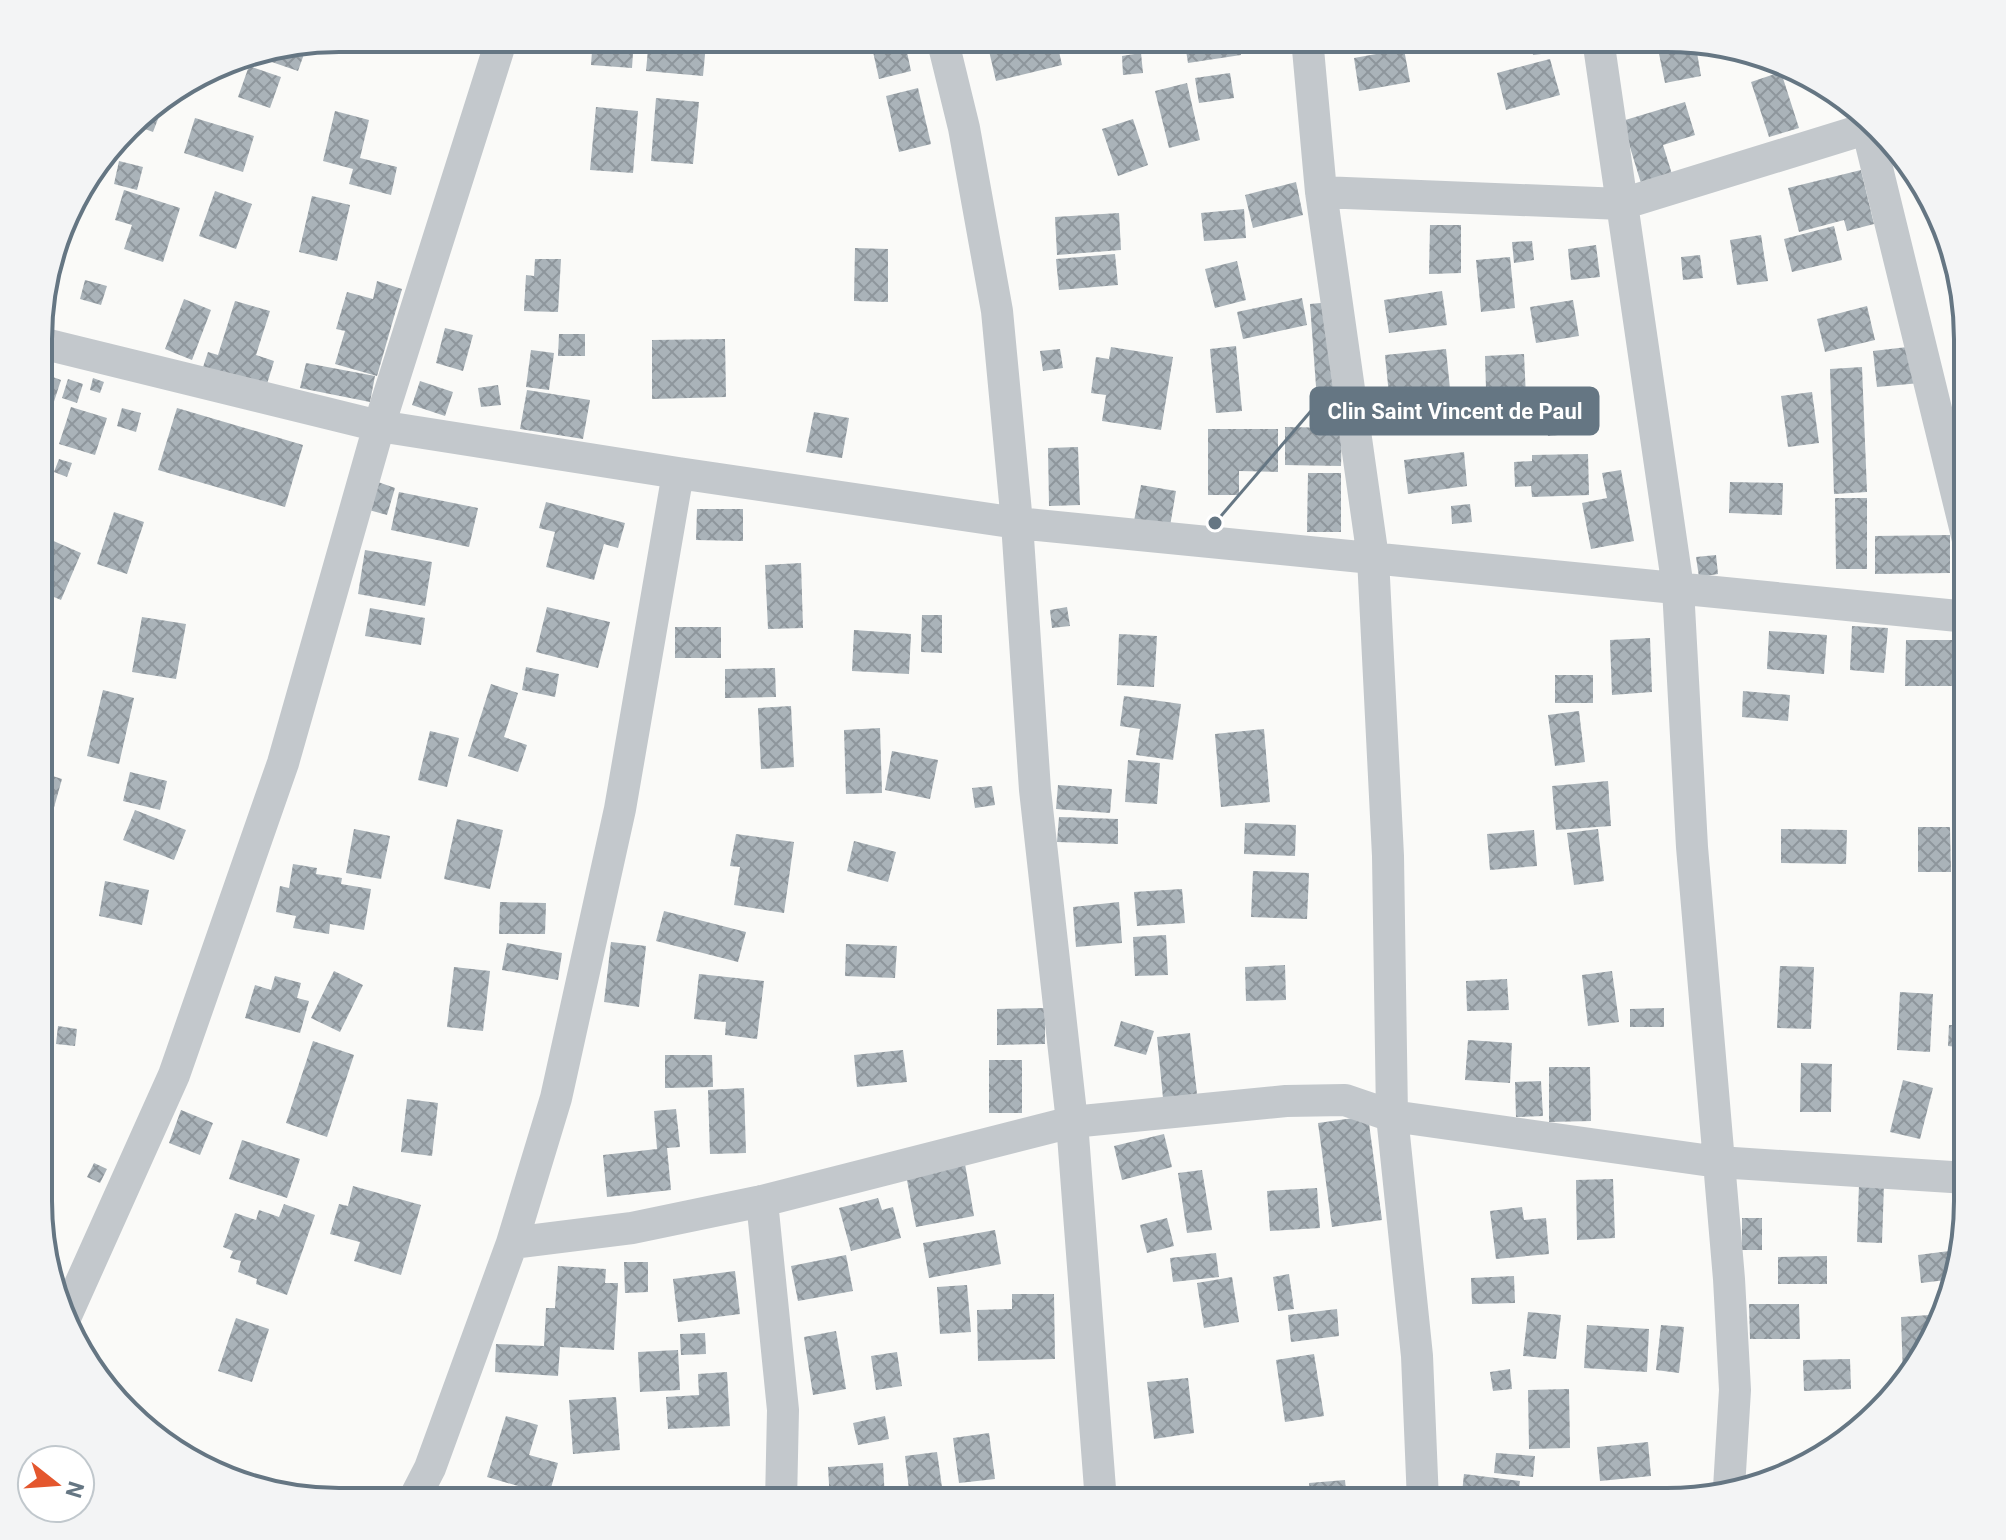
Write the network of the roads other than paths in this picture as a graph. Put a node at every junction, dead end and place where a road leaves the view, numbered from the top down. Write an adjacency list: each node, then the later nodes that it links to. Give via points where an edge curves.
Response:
1 (498, 52): 10 (street)
2 (945, 52): 13 (street, via 997,311)
3 (1308, 52): 7 (street)
4 (1600, 52): 8 (street)
5 (1858, 125): 8 (street)
6 (1872, 138): 12 (street)
7 (1321, 192): 8 (street); 14 (street)
8 (1622, 204): 15 (street)
9 (52, 346): 10 (street)
10 (379, 426): 11 (street); 23 (street, via 283,763 174,1075)
11 (678, 473): 13 (street); 22 (street, via 620,809 556,1098)
12 (1954, 481)
13 (1017, 523): 14 (street); 18 (street, via 1035,790)
14 (1373, 558): 15 (street); 17 (street, via 1388,856)
15 (1678, 588): 16 (street); 19 (street, via 1692,847)
16 (1954, 616)
17 (1392, 1116): 18 (street, via 1345,1100 1286,1101); 19 (street); 28 (street, via 1417,1356)
18 (1072, 1122): 21 (street); 27 (street)
19 (1718, 1162): 20 (street); 24 (street, via 1735,1390)
20 (1954, 1177)
21 (762, 1201): 22 (street, via 632,1228); 26 (street, via 783,1410)
22 (512, 1243): 25 (street)
23 (71, 1304)
24 (1729, 1481)
25 (420, 1488)
26 (781, 1488)
27 (1100, 1488)
28 (1422, 1488)

